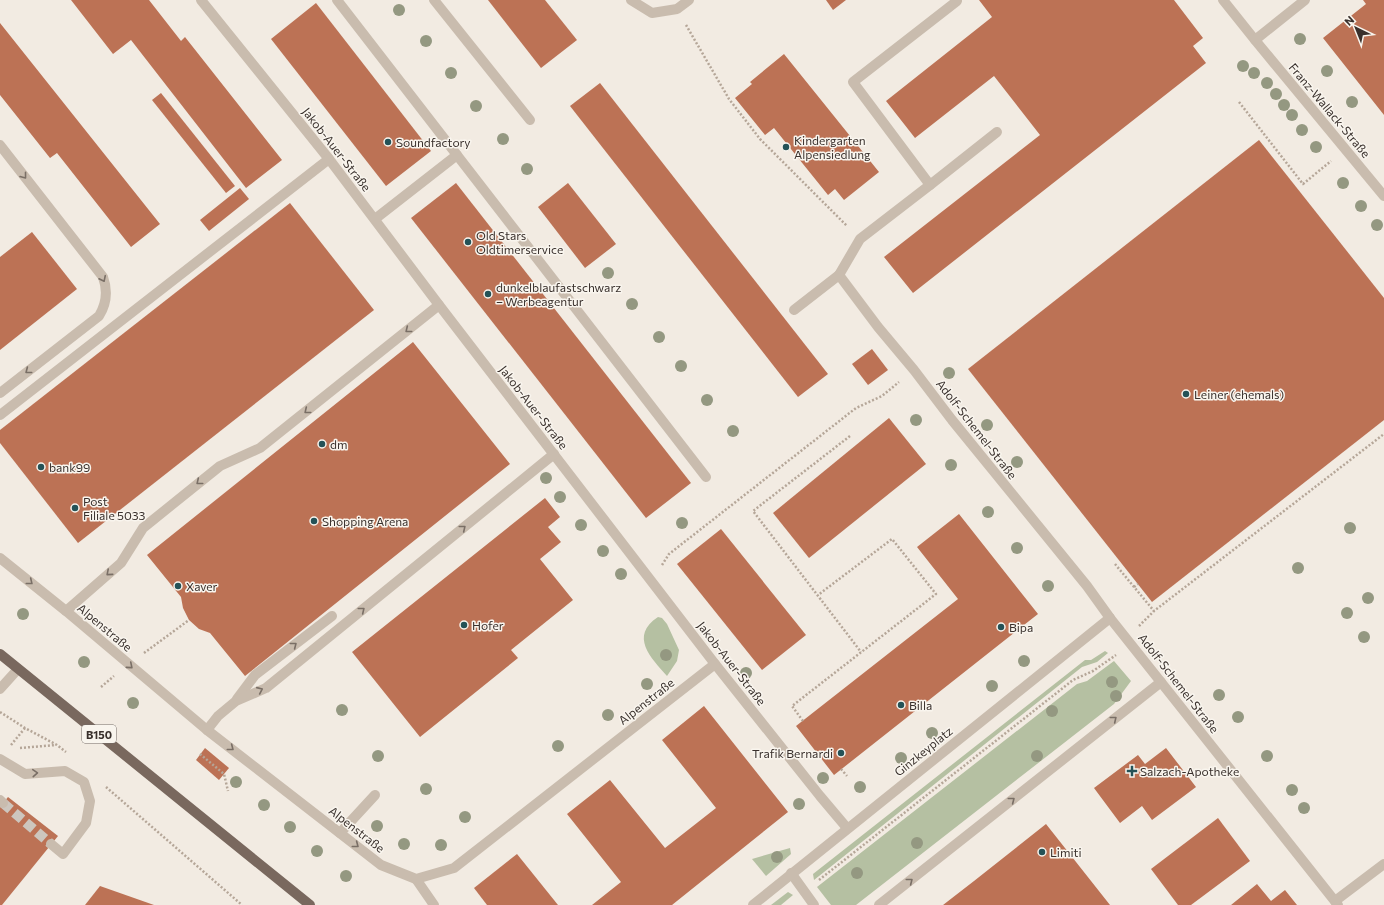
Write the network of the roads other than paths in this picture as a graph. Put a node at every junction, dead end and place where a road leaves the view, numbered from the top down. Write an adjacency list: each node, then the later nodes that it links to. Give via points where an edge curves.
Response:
1 (201, 0): 14 (street, Jakob-Auer-Straße)
2 (337, 0): 13 (street)
3 (434, 0): 10 (street)
4 (631, 0): 5 (street, via 652,14 677,9)
5 (688, 0)
6 (1224, 0): 9 (street, Franz-Wallack-Straße)
7 (1305, 0): 9 (street)
8 (957, 1): 15 (street, via 853,82)
9 (1255, 40): 16 (street, Franz-Wallack-Straße)
10 (530, 120)
11 (997, 132): 15 (street)
12 (0, 145): 21 (street, one-way to 21, via 103,277 107,298 99,316)
13 (457, 155): 17 (street); 24 (street)
14 (329, 159): 17 (street, Jakob-Auer-Straße); 22 (street)
15 (930, 185): 18 (street, via 860,239)
16 (1384, 196)
17 (375, 220): 19 (street, Jakob-Auer-Straße)
18 (839, 274): 20 (street); 28 (street, Adolf-Schemel-Straße, via 878,327)
19 (439, 305): 23 (street, Jakob-Auer-Straße); 26 (street, one-way to 26, via 260,448 220,466 143,528 121,563)
20 (794, 310)
21 (0, 394)
22 (0, 415)
23 (554, 454): 30 (street, Jakob-Auer-Straße); 34 (street, one-way to 23, via 266,688)
24 (706, 477)
25 (0, 558): 26 (street, Alpenstraße, one-way to 26)
26 (66, 611): 35 (street, Alpenstraße, one-way to 35)
27 (332, 616): 34 (street, one-way to 27, via 255,675)
28 (1110, 618): 32 (street, Adolf-Schemel-Straße); 38 (street, Ginzkeyplatz)
29 (0, 654): 31 (main road, B150)
30 (715, 664): 38 (street, Jakob-Auer-Straße); 43 (street, Alpenstraße, via 454,868)
31 (18, 669): 33 (street); 45 (main road, B150)
32 (1161, 682): 44 (street, Adolf-Schemel-Straße); 49 (street, one-way to 32)
33 (0, 689)
34 (236, 701): 35 (street, via 218,716)
35 (207, 730): 39 (street, Alpenstraße, one-way to 39)
36 (0, 760): 40 (street, one-way to 40, via 25,774 65,770 84,782 90,801 86,823 62,854)
37 (375, 795): 39 (street)
38 (847, 828): 42 (street, Ginzkeyplatz)
39 (340, 833): 43 (street, Alpenstraße, one-way to 43, via 381,865)
40 (51, 844)
41 (1384, 864): 44 (street)
42 (791, 873): 47 (street, Ginzkeyplatz); 48 (street)
43 (416, 879): 46 (street)
44 (1337, 903)
45 (310, 905)
46 (434, 905)
47 (753, 905)
48 (814, 905)
49 (880, 905)

